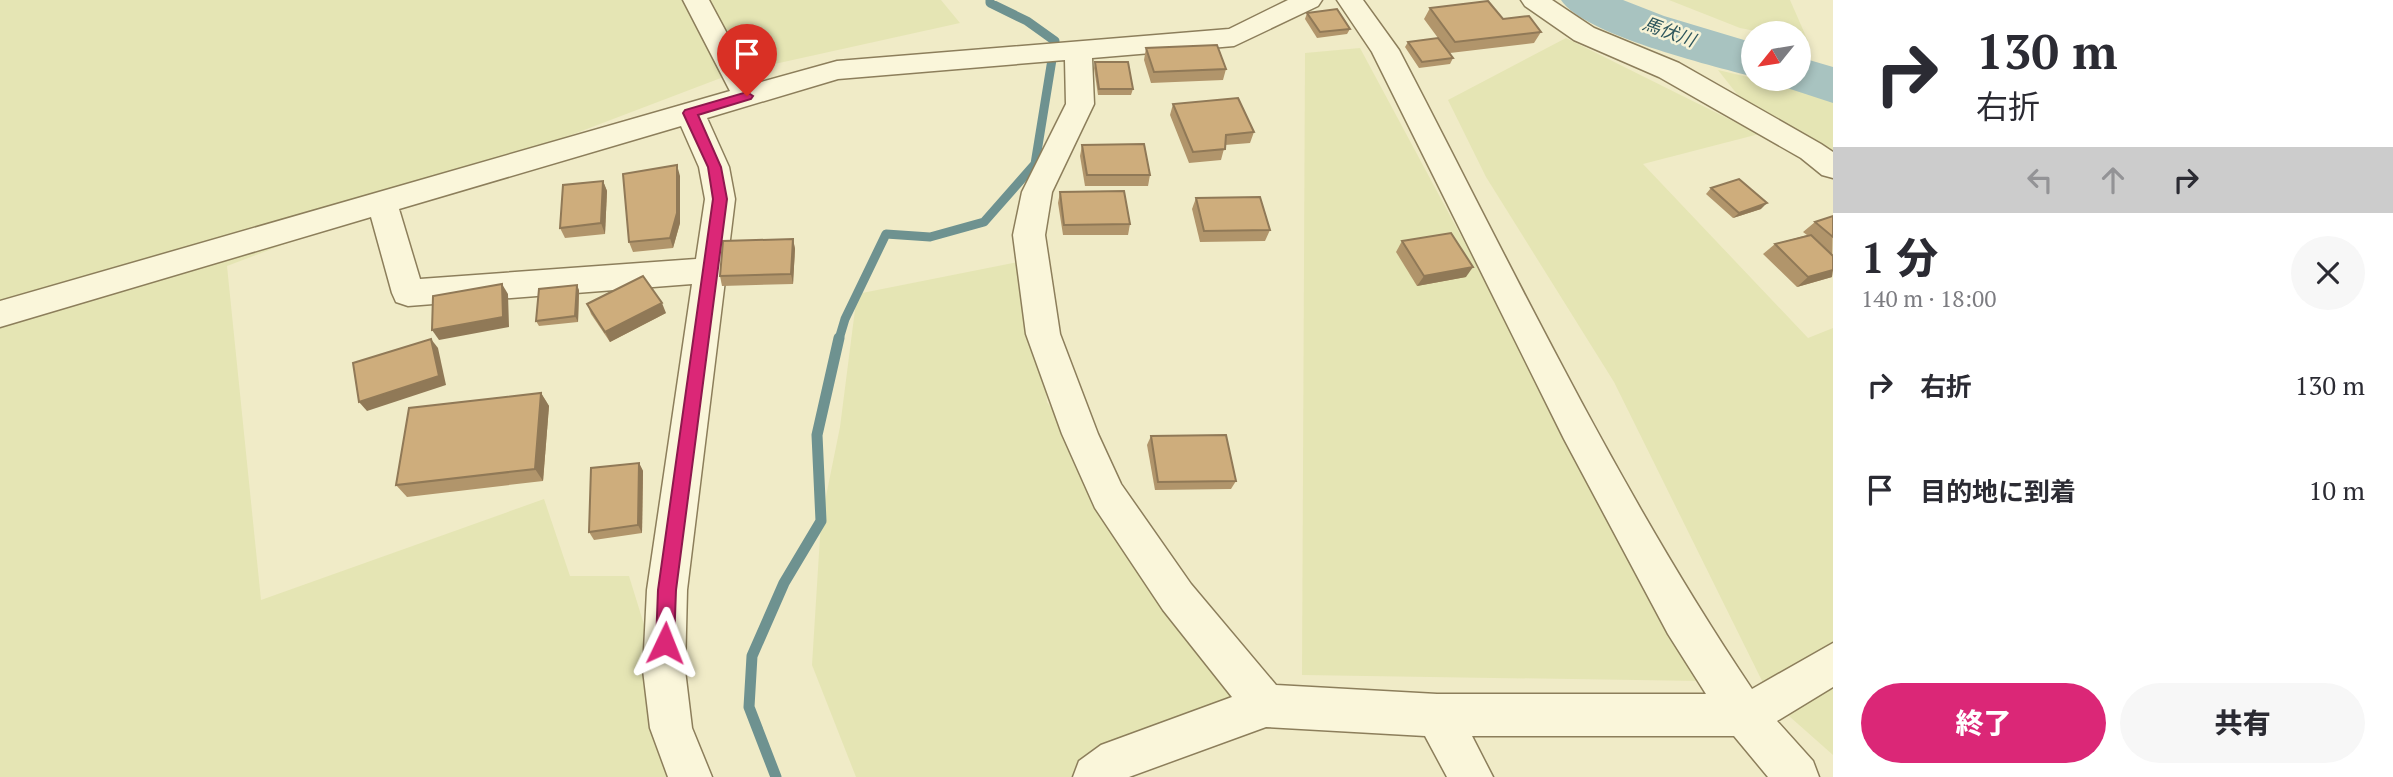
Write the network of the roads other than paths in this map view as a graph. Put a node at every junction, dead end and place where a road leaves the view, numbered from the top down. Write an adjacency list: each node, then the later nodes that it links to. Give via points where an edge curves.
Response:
1 (696, 0): 6 (street)
2 (1309, 0): 5 (street, via 1234,37)
3 (1350, 0): 15 (street, via 1385,50 1577,428 1682,620)
4 (1534, 0): 8 (street, via 1584,34 1669,70)
5 (1062, 51): 6 (street, via 837,70); 13 (street, via 1080,104 1037,191 1029,235 1042,334 1108,496 1177,597)
6 (747, 96): 7 (street)
7 (690, 113): 9 (street); 10 (street, via 715,167 720,199)
8 (1833, 167)
9 (382, 202): 10 (street, via 408,293); 11 (street)
10 (710, 270): 16 (street, via 667,590 664,670 671,729)
11 (0, 314)
12 (1833, 663): 15 (street)
13 (1266, 706): 14 (street); 17 (street, via 1116,760)
14 (1437, 715): 15 (street); 18 (street)
15 (1744, 715): 19 (street)
16 (690, 777)
17 (1095, 777)
18 (1471, 777)
19 (1797, 777)

